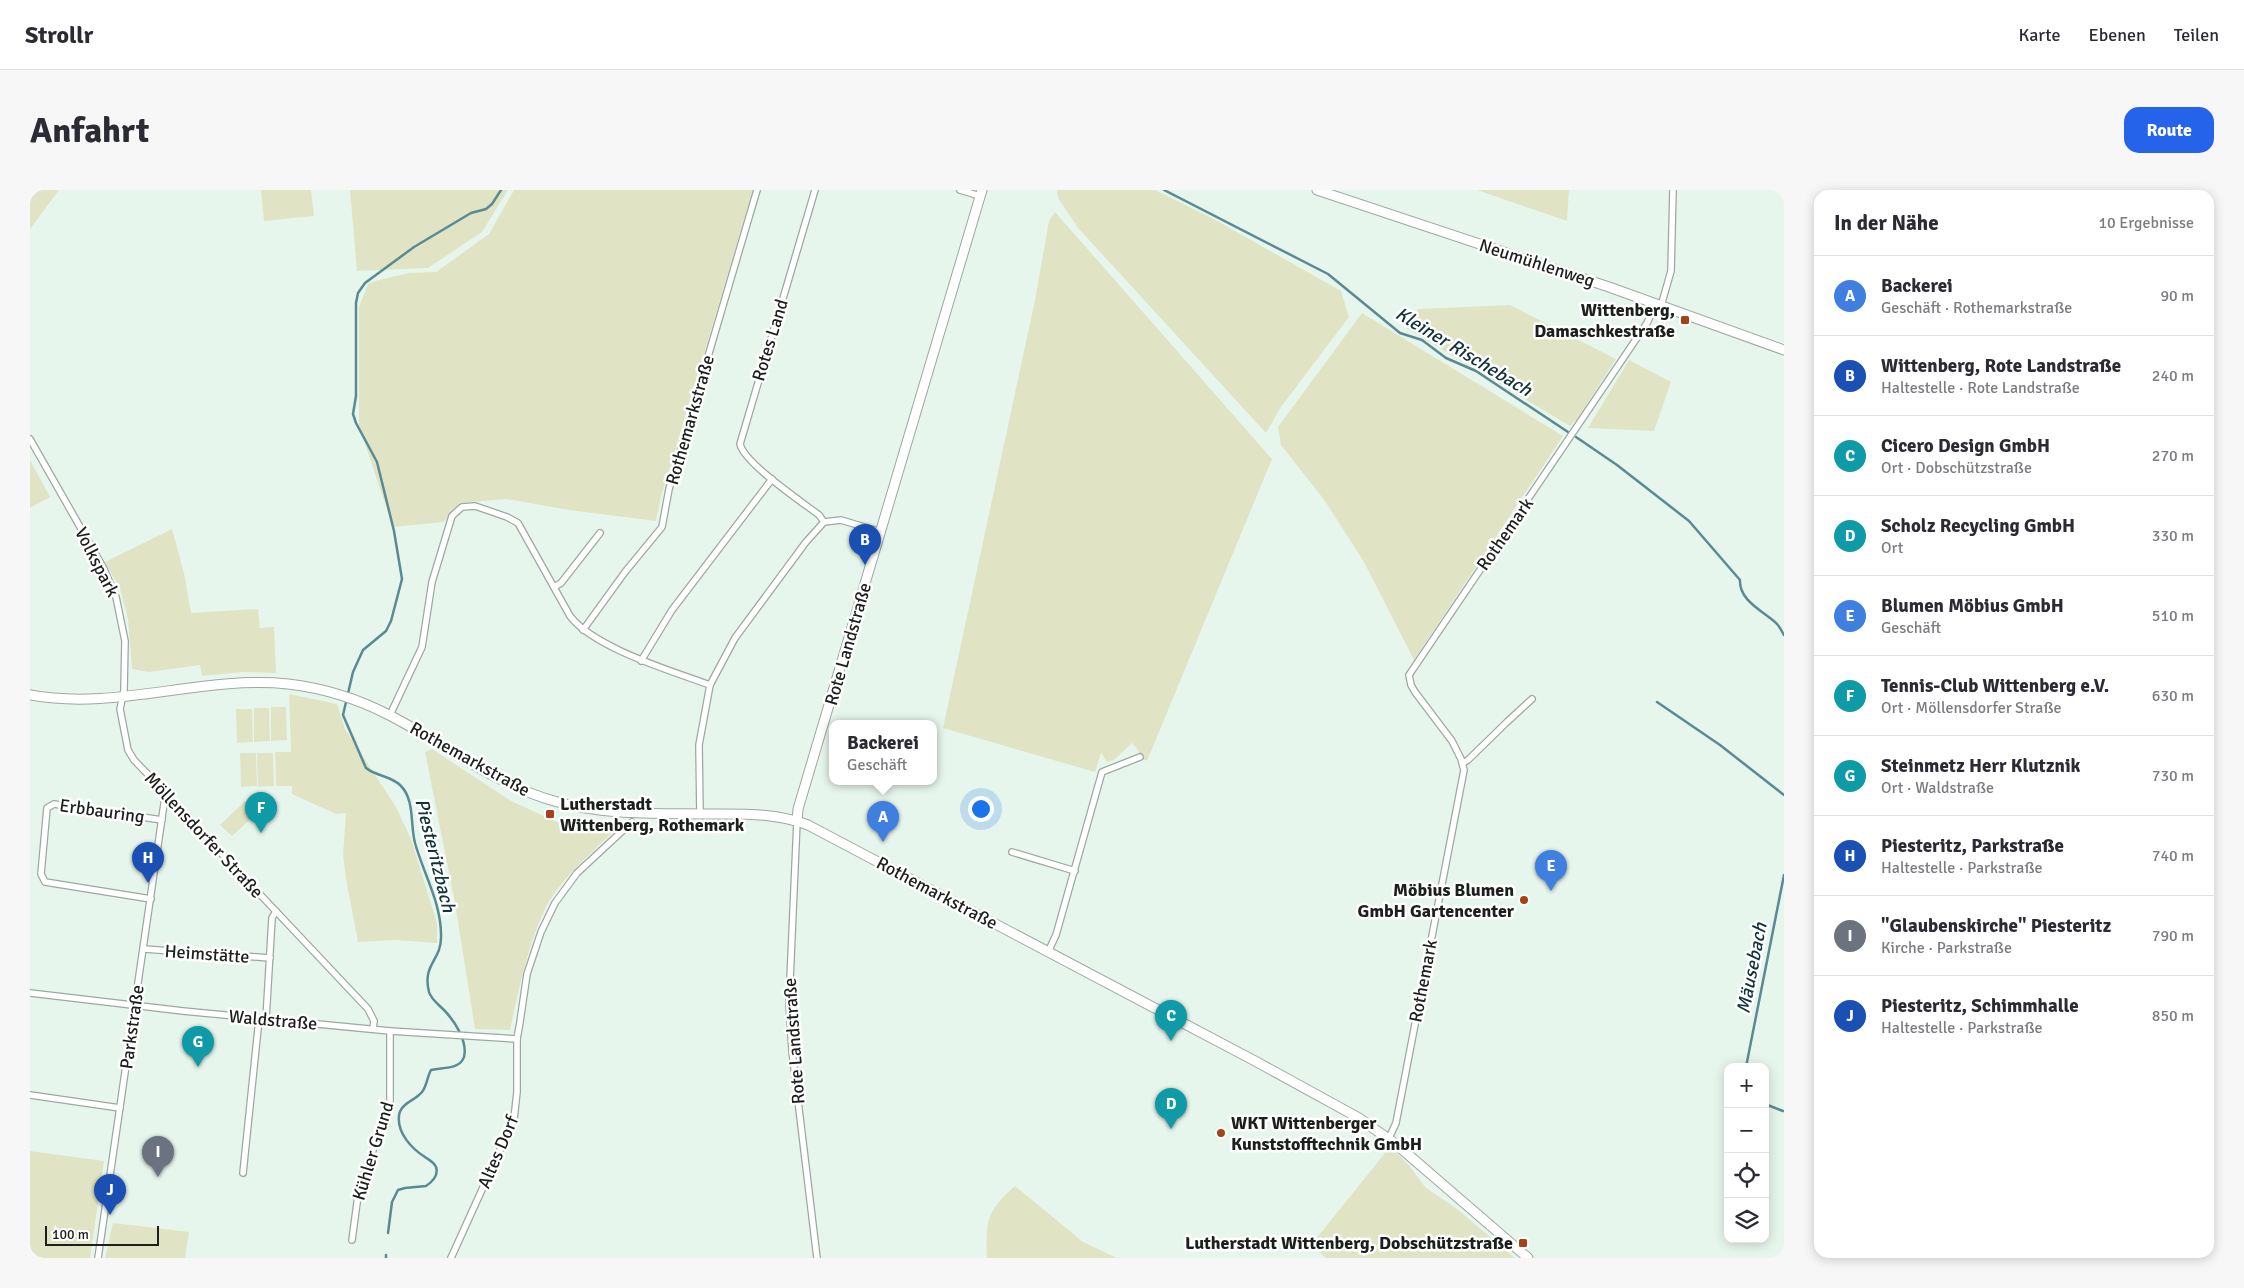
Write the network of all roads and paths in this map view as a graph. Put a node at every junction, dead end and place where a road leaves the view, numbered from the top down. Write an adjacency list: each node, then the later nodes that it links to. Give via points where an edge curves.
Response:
1 (757, 190): 15 (street, Rothemarkstraße, via 669,489 662,527)
2 (815, 190): 10 (street, Rotes Land, via 740,440 743,452)
3 (960, 190): 6 (street)
4 (1316, 190): 7 (street, Neumühlenweg)
5 (1673, 190): 7 (street, Rothemark, via 1671,271)
6 (981, 193): 13 (street, Rote Landstraße)
7 (1659, 305): 8 (street, Neumühlenweg); 23 (street, Rothemark, via 1410,675 1415,692 1452,741)
8 (1784, 350)
9 (30, 439): 19 (street, Volkspark, via 113,588 125,641)
10 (772, 479): 11 (street, Rotes Land); 16 (street, via 672,610)
11 (824, 522): 13 (street, via 841,520); 17 (street, via 735,638)
12 (600, 532): 14 (street, via 561,583)
13 (881, 532): 27 (street, Rote Landstraße, via 798,808)
14 (554, 587): 15 (street, via 570,616); 21 (street, Rothemarkstraße, via 521,528 513,520 468,506 456,510 448,524 432,582 422,647)
15 (583, 630): 16 (street)
16 (642, 661): 17 (street)
17 (710, 684): 25 (street, via 699,745)
18 (30, 695): 19 (street, via 74,700)
19 (122, 697): 21 (street, Rothemarkstraße, via 248,683 301,686 355,700); 24 (street, Möllensdorfer Straße, via 121,715 128,750)
20 (1532, 699): 23 (street)
21 (390, 716): 25 (street, Rothemarkstraße, via 502,781 552,801 606,811)
22 (1140, 757): 30 (street, via 1102,772)
23 (1463, 763): 44 (street, Rothemark, via 1400,1104 1395,1128)
24 (165, 797): 26 (street, Parkstraße); 32 (street, Möllensdorfer Straße)
25 (700, 814): 27 (street, Rothemarkstraße, via 759,815)
26 (162, 820): 31 (street, Parkstraße); 31 (street, Erbbauring, via 54,804 47,808 41,874 45,882)
27 (797, 821): 34 (street, Rothemarkstraße, via 838,839); 49 (street, Rote Landstraße, via 789,1003 796,1090)
28 (632, 822): 41 (street, via 582,867 549,915 528,974)
29 (1012, 852): 30 (street)
30 (1075, 871): 34 (street)
31 (151, 899): 33 (street, Parkstraße)
32 (276, 911): 35 (street, Heimstätte, via 272,918); 39 (street, Möllensdorfer Straße, via 368,1009 374,1022)
33 (144, 949): 35 (street, Heimstätte); 37 (street, Parkstraße)
34 (1048, 952): 44 (street, Rothemarkstraße, via 1351,1113)
35 (270, 958): 38 (street, Heimstätte)
36 (30, 993): 37 (street, Waldstraße)
37 (135, 1006): 38 (street, Waldstraße); 43 (street, Parkstraße)
38 (262, 1019): 39 (street, Waldstraße); 45 (street, Heimstätte)
39 (373, 1029): 40 (street, Waldstraße)
40 (390, 1031): 41 (street, Waldstraße); 46 (street, Kühler Grund, via 390,1104 359,1188)
41 (517, 1040): 48 (street, Altes Dorf, via 514,1119)
42 (30, 1095): 43 (street)
43 (120, 1108): 47 (street, Parkstraße)
44 (1389, 1138): 50 (street, Rothemarkstraße)
45 (243, 1173)
46 (352, 1240)
47 (98, 1258)
48 (451, 1258)
49 (817, 1258)
50 (1528, 1258)

